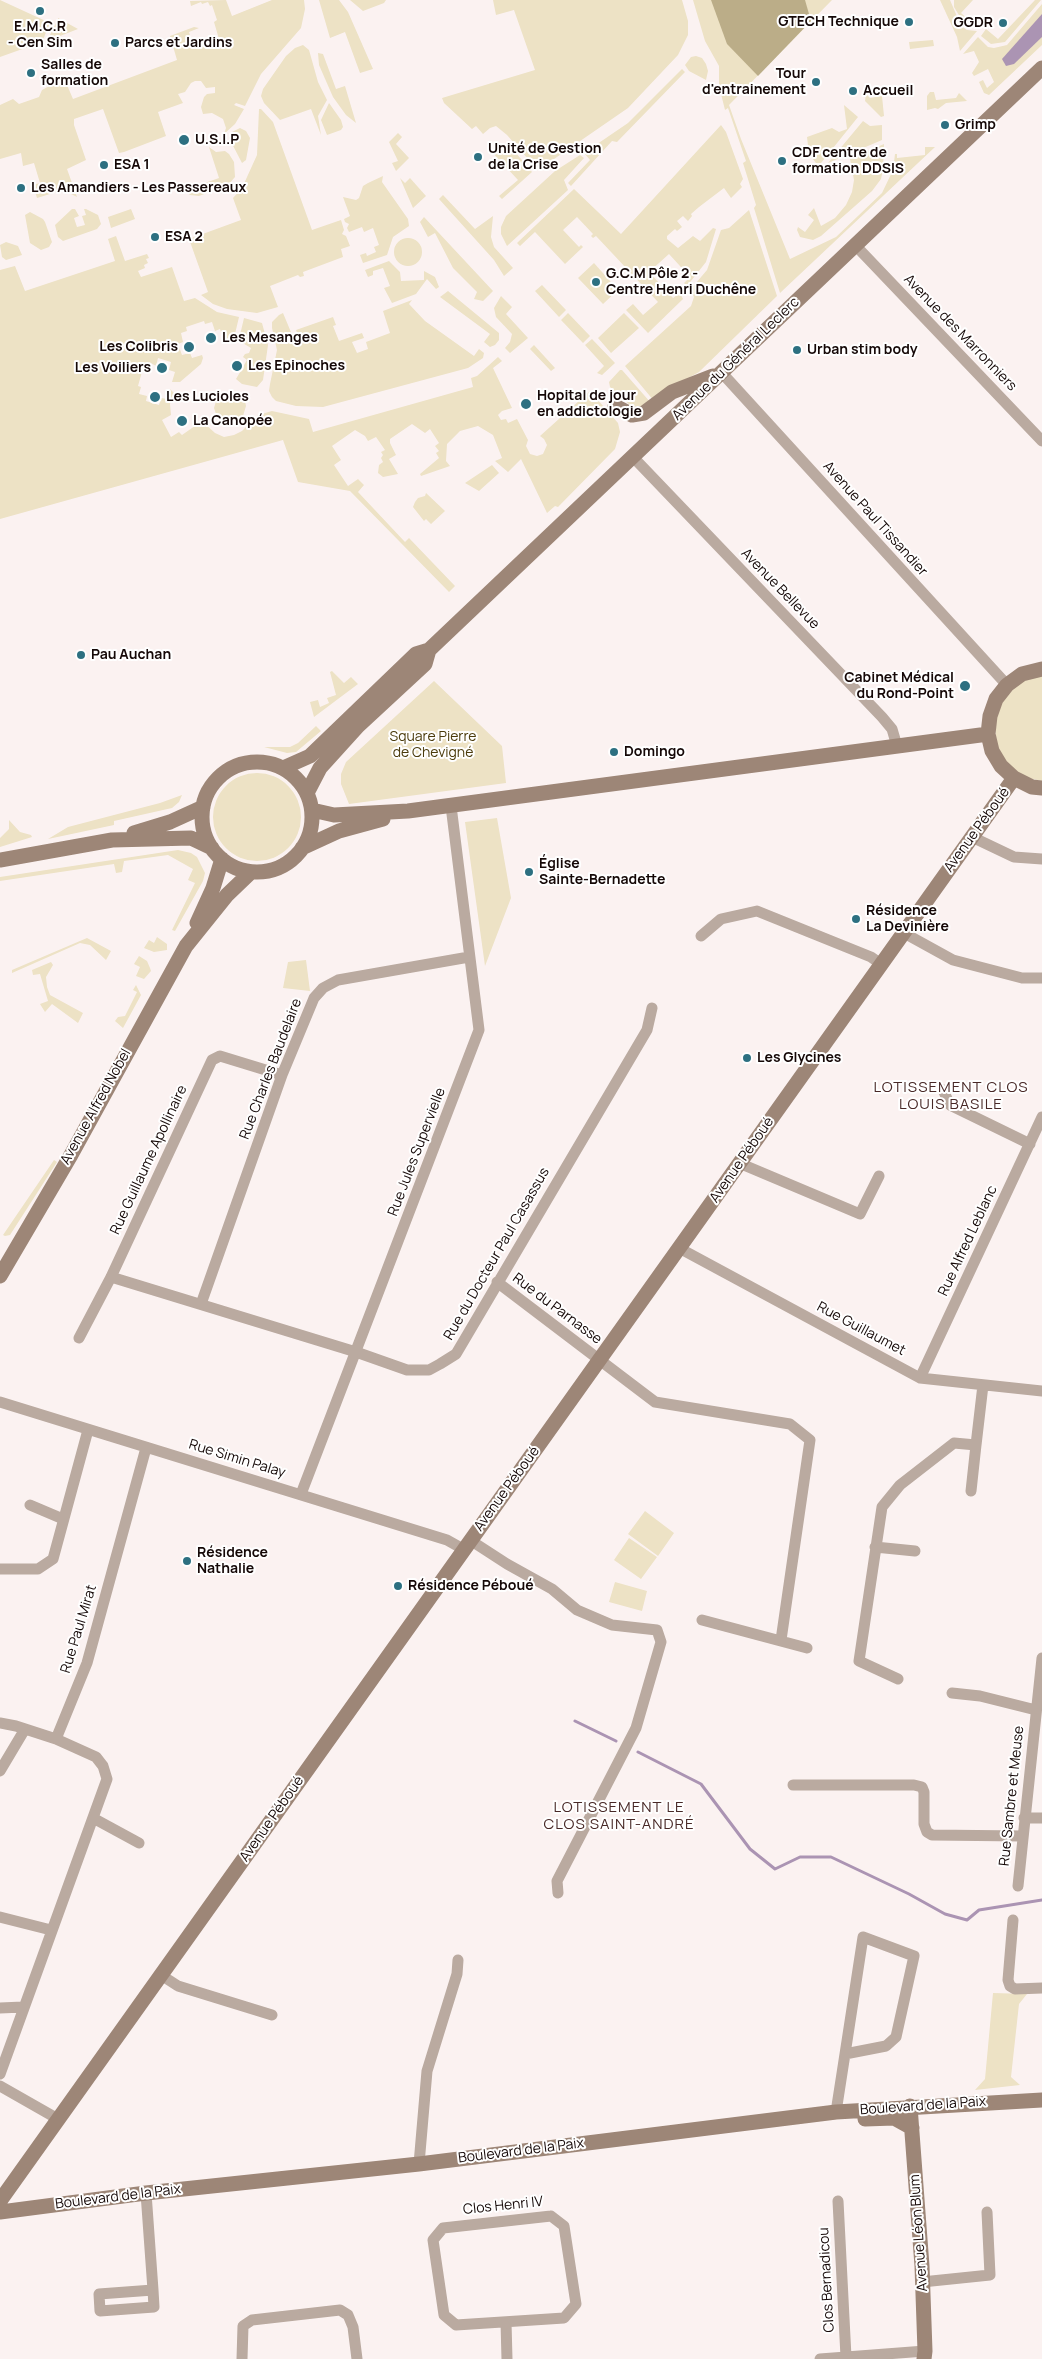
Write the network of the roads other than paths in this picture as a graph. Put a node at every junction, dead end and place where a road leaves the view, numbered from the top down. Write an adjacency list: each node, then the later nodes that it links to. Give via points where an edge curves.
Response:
1 (1042, 68): 2 (main road, Avenue du Général Leclerc)
2 (856, 246): 3 (main road, Avenue du Général Leclerc); 5 (street, Avenue des Marronniers)
3 (722, 373): 4 (main road, via 672,392 644,413 632,415); 6 (main road, Avenue du Général Leclerc); 9 (street, Avenue Paul Tissandier)
4 (615, 406)
5 (1042, 441)
6 (633, 457): 7 (main road, Avenue du Général Leclerc); 11 (street, Avenue Bellevue, via 882,717 892,729)
7 (429, 650): 12 (main road, Avenue du Général Leclerc, via 416,654 310,756); 15 (main road, Avenue du Général Leclerc, via 425,664 358,726 320,768)
8 (1042, 669): 9 (main road, via 1022,674)
9 (1007, 685): 10 (main road, via 996,699)
10 (988, 734): 11 (main road); 13 (main road, via 992,751)
11 (897, 746): 16 (main road)
12 (283, 768): 15 (main road); 17 (main road, via 258,762 228,770 212,786)
13 (1014, 778): 14 (main road); 20 (main road, Avenue Péboué)
14 (1042, 788)
15 (307, 793): 18 (main road)
16 (451, 806): 19 (main road); 30 (street, Rue Jules Supervielle)
17 (203, 807): 21 (main road, via 170,822); 23 (main road, via 204,828)
18 (312, 810): 19 (main road, via 334,815); 22 (main road, via 309,836)
19 (408, 811): 22 (main road, via 339,831)
20 (972, 837): 24 (street, via 1014,856); 27 (main road, Avenue Péboué)
21 (112, 840): 23 (main road, via 191,838); 25 (main road)
22 (302, 848): 26 (main road, via 280,867)
23 (217, 854): 26 (main road, via 236,868); 29 (main road, Avenue Alfred Nobel, via 213,888)
24 (1042, 859)
25 (0, 860)
26 (251, 872): 29 (main road, Avenue Alfred Nobel)
27 (904, 933): 31 (main road, Avenue Péboué); 32 (street, via 953,960 1022,978)
28 (701, 936): 31 (street, via 721,919 757,911 871,957)
29 (190, 938): 41 (main road, Avenue Alfred Nobel, via 71,1155)
30 (469, 958): 34 (street, Rue Charles Baudelaire, via 338,980 323,988 314,998); 46 (street, Rue Jules Supervielle, via 479,1030)
31 (881, 964): 38 (main road, Avenue Péboué)
32 (1042, 978)
33 (652, 1008): 43 (street, Rue du Docteur Paul Casassus, via 647,1030)
34 (282, 1076): 42 (street, Rue Guillaume Apollinaire, via 220,1056 212,1060); 44 (street, Rue Charles Baudelaire)
35 (943, 1090): 37 (street, via 950,1105)
36 (1042, 1118): 37 (street, Rue Alfred Leblanc)
37 (1030, 1144): 48 (street, Rue Alfred Leblanc)
38 (739, 1164): 39 (street, via 860,1214); 40 (main road, Avenue Péboué)
39 (879, 1176)
40 (679, 1248): 47 (main road, Avenue Péboué); 48 (street, Rue Guillaumet)
41 (0, 1276)
42 (111, 1277): 44 (street, Rue du Docteur Paul Casassus); 45 (street, Rue Guillaume Apollinaire)
43 (497, 1282): 46 (street, Rue du Docteur Paul Casassus, via 456,1354 429,1370 407,1370); 47 (street, Rue du Parnasse)
44 (201, 1304): 46 (street, Rue du Docteur Paul Casassus)
45 (79, 1338)
46 (356, 1352): 56 (street, Rue Jules Supervielle)
47 (599, 1360): 59 (main road, Avenue Péboué); 64 (street, Rue du Parnasse, via 655,1402 790,1424 810,1440)
48 (920, 1378): 49 (street, Rue Guillaumet)
49 (983, 1385): 50 (street, Rue Guillaumet); 53 (street)
50 (1042, 1391)
51 (0, 1402): 52 (street, Rue Simin Palay)
52 (88, 1430): 54 (street, Rue Simin Palay); 58 (street)
53 (976, 1445): 55 (street); 60 (street, via 954,1443 900,1485 882,1506)
54 (146, 1448): 56 (street, Rue Simin Palay); 72 (street, Rue Paul Mirat, via 87,1663)
55 (971, 1491)
56 (301, 1494): 59 (street, Rue Simin Palay)
57 (30, 1505): 58 (street)
58 (63, 1519): 62 (street, via 53,1559 38,1569)
59 (467, 1544): 81 (street, Rue Simin Palay, via 552,1589 577,1610 612,1625 656,1630 661,1642 636,1728 556,1880); 86 (main road, Avenue Péboué)
60 (875, 1547): 61 (street); 67 (street, via 858,1661)
61 (915, 1551)
62 (0, 1569)
63 (702, 1620): 64 (street)
64 (781, 1640): 65 (street)
65 (807, 1648)
66 (1042, 1658): 69 (street, Rue Sambre et Meuse)
67 (898, 1679)
68 (952, 1693): 69 (street, Rue Sambre et Meuse, via 980,1696)
69 (1038, 1716): 76 (street, Rue Sambre et Meuse)
70 (0, 1723): 71 (street)
71 (25, 1729): 72 (street); 73 (street)
72 (56, 1739): 75 (street, via 96,1756 103,1766 107,1779)
73 (0, 1771)
74 (793, 1785): 78 (street, via 922,1786 924,1824 932,1835)
75 (94, 1818): 79 (street); 84 (street)
76 (1024, 1818): 77 (street); 78 (street, Rue Sambre et Meuse)
77 (1042, 1818)
78 (1022, 1836): 80 (street, Rue Sambre et Meuse)
79 (139, 1843)
80 (1018, 1886)
81 (558, 1893)
82 (0, 1917): 84 (street)
83 (1013, 1920): 87 (street, via 1010,1986 1015,1989)
84 (51, 1930): 88 (street)
85 (458, 1960): 99 (street, via 457,1974 427,2071)
86 (160, 1976): 90 (street, via 178,1986); 97 (main road, Avenue Péboué)
87 (1042, 1988)
88 (23, 2007): 89 (street); 92 (street)
89 (0, 2008)
90 (272, 2015)
91 (845, 2054): 91 (street, via 886,2046 896,2038 914,1956 863,1937); 96 (street)
92 (0, 2074)
93 (0, 2086): 97 (street)
94 (1042, 2100): 95 (main road, Boulevard de la Paix)
95 (910, 2106): 96 (main road, Boulevard de la Paix); 98 (main road, Avenue Léon Blum)
96 (836, 2112): 98 (main road, via 847,2120 894,2118); 99 (main road, Boulevard de la Paix)
97 (58, 2119): 101 (main road, Avenue Péboué)
98 (912, 2128): 105 (main road, Avenue Léon Blum)
99 (419, 2164): 100 (main road, Boulevard de la Paix)
100 (146, 2193): 103 (main road, Boulevard de la Paix); 106 (street)
101 (0, 2201)
102 (838, 2201): 109 (street, Clos Bernadicou)
103 (0, 2212)
104 (987, 2212): 105 (street, via 990,2275)
105 (922, 2282): 108 (main road, Avenue Léon Blum)
106 (153, 2290)
107 (506, 2322): 107 (street, Clos Henri IV, via 564,2318 576,2304 564,2226 551,2216 443,2228 433,2240 444,2315 456,2324); 112 (street)
108 (925, 2355): 109 (street)
109 (846, 2357): 113 (street)
110 (242, 2359): 111 (street, via 243,2326 252,2320 340,2310 348,2315 353,2327)
111 (357, 2359)
112 (507, 2359)
113 (820, 2359)

